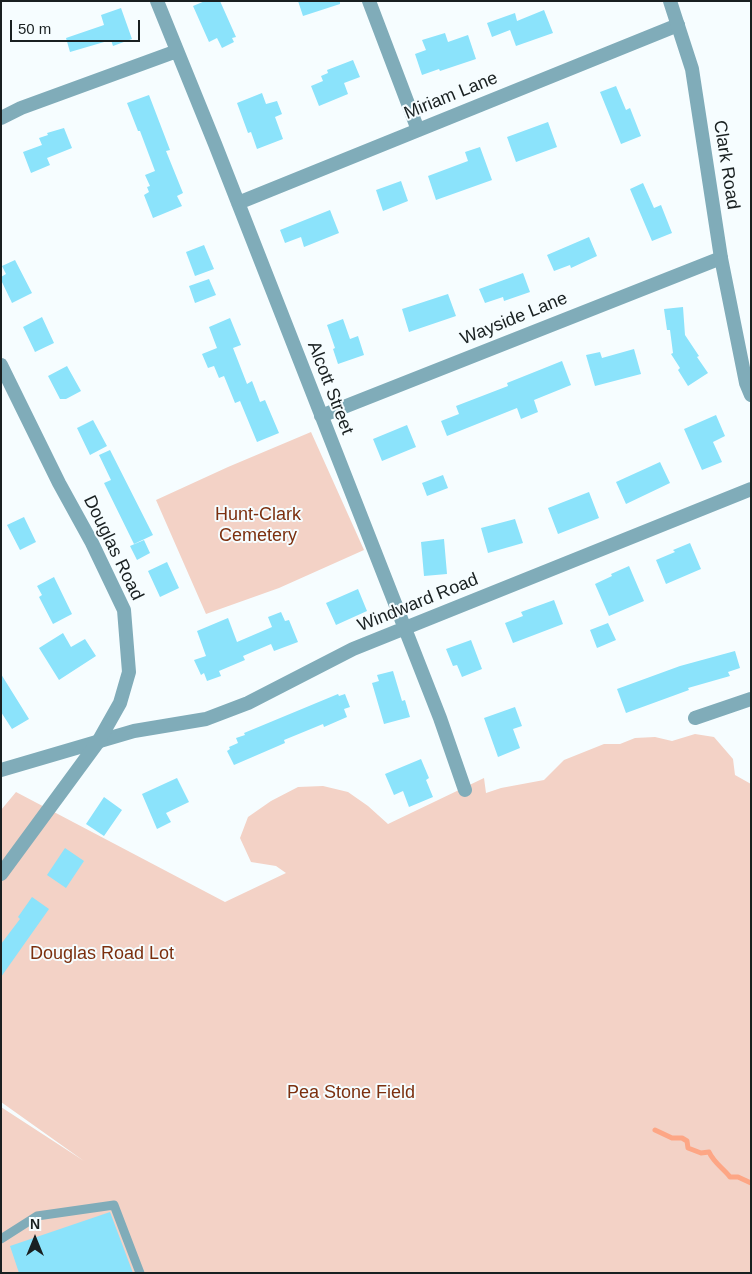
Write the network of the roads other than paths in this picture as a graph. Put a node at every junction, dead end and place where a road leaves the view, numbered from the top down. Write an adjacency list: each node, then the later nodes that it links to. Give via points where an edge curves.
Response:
1 (157, 1): 5 (street, Alcott Street)
2 (369, 1): 7 (street)
3 (670, 1): 4 (street, Clark Road)
4 (678, 25): 7 (street, Miriam Lane); 9 (street, Clark Road, via 692,69)
5 (177, 51): 6 (street); 8 (street, Alcott Street)
6 (1, 118)
7 (418, 130): 8 (street, Miriam Lane)
8 (238, 203): 12 (street, Alcott Street)
9 (722, 258): 11 (street, Clark Road, via 746,384); 12 (street, Wayside Lane)
10 (1, 365): 17 (street, Douglas Road, via 124,610 129,672 120,702)
11 (751, 395)
12 (321, 416): 14 (street, Alcott Street)
13 (751, 489): 14 (street, Windward Road)
14 (404, 629): 17 (street, Windward Road, via 354,649 248,703 206,719 134,731); 19 (street, Alcott Street)
15 (751, 699): 16 (street)
16 (695, 718)
17 (98, 742): 18 (street, Windward Road); 20 (street, Douglas Road)
18 (1, 770)
19 (465, 790)
20 (1, 874)
21 (1, 1239): 22 (lane, via 37,1216 114,1205)
22 (140, 1273)

